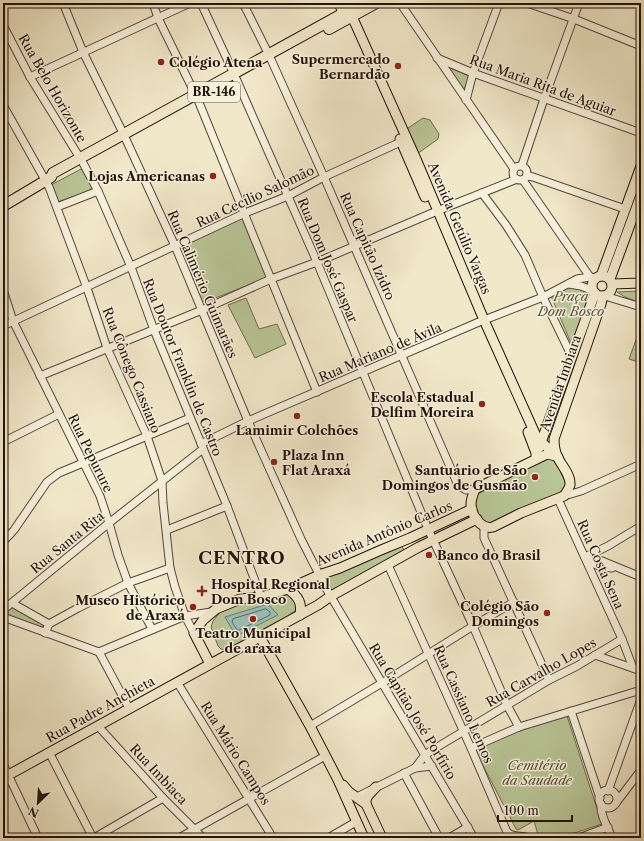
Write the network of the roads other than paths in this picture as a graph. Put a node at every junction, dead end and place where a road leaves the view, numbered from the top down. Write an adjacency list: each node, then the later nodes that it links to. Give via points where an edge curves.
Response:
1 (63, 3): 18 (street, Rua Calimério Guimarães)
2 (153, 3): 14 (street)
3 (190, 3): 14 (street)
4 (201, 3): 22 (street, Rua Dom José Gaspar)
5 (243, 3): 19 (street, Rua Capitão Izidro)
6 (339, 3): 13 (main road, Avenida Getúlio Vargas)
7 (362, 3): 13 (highway, BR-146)
8 (376, 3): 13 (highway, BR-146)
9 (400, 3): 20 (street)
10 (499, 3): 21 (street)
11 (527, 3): 15 (street)
12 (580, 3): 15 (street)
13 (347, 13): 19 (highway, BR-146); 30 (main road, Avenida Getúlio Vargas)
14 (158, 18): 18 (street); 24 (street)
15 (574, 19): 17 (street); 25 (street)
16 (3, 25): 23 (street, Rua Belo Horizonte)
17 (641, 46)
18 (83, 52): 23 (street); 29 (street, Rua Calimério Guimarães)
19 (270, 57): 22 (highway, BR-146); 35 (street, Rua Capitão Izidro)
20 (437, 58): 21 (street, Rua Maria Rita de Aguiar); 26 (street)
21 (473, 73): 25 (street, Rua Maria Rita de Aguiar); 26 (street)
22 (235, 76): 24 (highway, BR-146); 41 (street, Rua Dom José Gaspar)
23 (30, 77): 31 (street, Rua Belo Horizonte)
24 (197, 97): 29 (highway, BR-146); 46 (street)
25 (544, 98): 28 (street, Rua Maria Rita de Aguiar); 32 (street)
26 (466, 100): 34 (street)
27 (3, 105): 36 (street, Rua Cônego Cassiano)
28 (641, 133)
29 (125, 136): 31 (highway, BR-146); 48 (street, Rua Calimério Guimarães)
30 (405, 141): 35 (street, Rua Cecílio Salomão); 45 (main road, Avenida Getúlio Vargas)
31 (82, 160): 36 (highway, BR-146, via 58,176); 38 (street, Rua Doutor Franklin de Castro)
32 (522, 165): 34 (street); 37 (street, via 527,169)
33 (641, 166): 44 (main road, Avenida Imbiara)
34 (514, 169): 37 (street, via 513,174)
35 (324, 177): 41 (street, Rua Cecílio Salomão); 47 (street, Rua Capitão Izidro)
36 (46, 178): 42 (highway, BR-146); 43 (street, Rua Cônego Cassiano)
37 (522, 178): 39 (street); 44 (street, via 533,177); 53 (street)
38 (98, 191): 43 (street); 50 (street, Rua Doutor Franklin de Castro)
39 (482, 193): 45 (street); 57 (street, via 517,241)
40 (641, 194): 53 (main road, Avenida Imbiara)
41 (288, 196): 46 (street, Rua Cecílio Salomão); 49 (street, Rua Dom José Gaspar)
42 (3, 206)
43 (57, 208): 55 (street, Rua Cônego Cassiano)
44 (625, 209): 53 (main road, Avenida Imbiara)
45 (435, 212): 47 (street); 61 (main road, Avenida Getúlio Vargas)
46 (244, 214): 48 (street, Rua Cecílio Salomão); 51 (street)
47 (354, 245): 49 (street); 65 (street, Rua Capitão Izidro)
48 (175, 246): 50 (street, Rua Cecílio Salomão); 59 (street, Rua Calimério Guimarães)
49 (316, 262): 51 (street); 67 (street, Rua Dom José Gaspar)
50 (130, 267): 55 (street, Rua Cecílio Salomão); 63 (street, Rua Doutor Franklin de Castro)
51 (271, 279): 59 (street); 69 (street)
52 (569, 284): 53 (street); 53 (street, Rua Mariano de Ávila, via 577,280); 57 (street, Rua Mariano de Ávila)
53 (603, 286): 54 (main road); 58 (street); 66 (main road, Avenida Imbiara); 71 (main road, Avenida Imbiara, via 601,304)
54 (640, 286)
55 (87, 288): 60 (street, Rua Cecílio Salomão); 64 (street, Rua Cônego Cassiano)
56 (3, 290): 60 (street, Rua Pepurure)
57 (543, 297): 61 (street, Rua Mariano de Ávila); 66 (street)
58 (641, 307)
59 (202, 310): 63 (street); 74 (street, Rua Calimério Guimarães)
60 (14, 321): 62 (street, Rua Cecílio Salomão); 68 (street, Rua Pepurure)
61 (482, 321): 65 (street, Rua Mariano de Ávila); 77 (main road, Avenida Getúlio Vargas); 79 (main road, Avenida Getúlio Vargas)
62 (3, 326)
63 (154, 330): 64 (street); 73 (street, Rua Doutor Franklin de Castro)
64 (107, 348): 68 (street); 75 (street, Rua Cônego Cassiano)
65 (402, 355): 67 (street, Rua Mariano de Ávila); 84 (street, Rua Capitão Izidro, via 458,485 466,490)
66 (572, 357): 70 (main road, Avenida Imbiara)
67 (362, 373): 69 (street, Rua Mariano de Ávila); 92 (street, Rua Dom José Gaspar)
68 (40, 376): 72 (street, Rua Pepurure)
69 (317, 392): 74 (street, Rua Mariano de Ávila)
70 (554, 407): 71 (main road); 77 (main road, Avenida Imbiara)
71 (564, 410): 80 (main road, Avenida Imbiara, via 554,439)
72 (59, 414): 76 (street); 81 (street, Rua Pepurure)
73 (190, 418): 75 (street); 78 (street, Rua Doutor Franklin de Castro)
74 (248, 421): 78 (street, Rua Mariano de Ávila); 101 (street, Rua Calimério Guimarães)
75 (147, 436): 81 (street); 83 (street, Rua Cônego Cassiano)
76 (3, 442)
77 (541, 443): 79 (main road, Avenida Imbiara); 80 (main road, Avenida Getúlio Vargas)
78 (202, 446): 83 (street, Rua Santa Rita); 86 (street, Rua Doutor Franklin de Castro)
79 (536, 456): 80 (main road, via 547,454); 84 (main road)
80 (558, 457): 85 (main road, via 570,484)
81 (83, 462): 89 (street, Rua Pepurure); 95 (street, via 59,473 47,482)
82 (641, 464): 85 (street)
83 (162, 481): 89 (street, Rua Santa Rita); 93 (street, Rua Cônego Cassiano)
84 (474, 489): 87 (main road)
85 (561, 498): 91 (main road, via 493,527); 97 (street, Rua Costa Sena)
86 (227, 506): 93 (street); 107 (street, Rua Doutor Franklin de Castro)
87 (472, 509): 88 (main road); 92 (main road, Avenida Antônio Carlos)
88 (477, 519): 91 (main road); 94 (main road, Avenida Antônio Carlos)
89 (110, 523): 104 (street, Rua Pepurure); 109 (street, Rua Santa Rita)
90 (641, 526): 96 (street)
91 (485, 527): 108 (street, via 484,538)
92 (428, 529): 94 (street, Rua Dom José Gaspar); 101 (main road, Avenida Antônio Carlos)
93 (166, 530): 100 (street, Rua Cônego Cassiano)
94 (434, 539): 99 (main road, Avenida Antônio Carlos); 116 (street, Rua Dom José Gaspar)
95 (3, 542)
96 (608, 546): 97 (street); 98 (street)
97 (586, 559): 98 (street); 103 (street, Rua Costa Sena)
98 (602, 564): 102 (street); 103 (street)
99 (388, 565): 106 (main road, Avenida Antônio Carlos); 123 (street, Rua Cassiano Lemos)
100 (170, 568): 104 (street); 113 (street, Rua Cônego Cassiano)
101 (319, 575): 105 (main road, Avenida Antônio Carlos); 106 (street, Rua Capitão José Porfírio)
102 (641, 577)
103 (595, 578): 121 (street, Rua Costa Sena)
104 (128, 583): 115 (street); 117 (street, Rua Pepurure)
105 (288, 589): 107 (main road, Avenida Antônio Carlos); 112 (main road, via 301,603)
106 (331, 596): 112 (main road, Avenida Antônio Carlos); 130 (street, Rua Capitão José Porfírio)
107 (261, 597): 111 (main road, Avenida Antônio Carlos, via 240,600)
108 (514, 602): 116 (street); 128 (street)
109 (12, 603): 110 (street, Rua Santa Rita); 115 (street)
110 (3, 610)
111 (211, 612): 113 (street); 119 (main road)
112 (300, 615): 120 (main road, Avenida Antônio Carlos)
113 (185, 616): 117 (street); 119 (street, Rua Cônego Cassiano)
114 (3, 617): 118 (street)
115 (49, 624): 118 (street)
116 (473, 626): 123 (street); 133 (street, Rua Dom José Gaspar)
117 (152, 629): 122 (street)
118 (45, 633): 122 (street)
119 (194, 633): 125 (main road)
120 (260, 637): 125 (main road, Avenida Antônio Carlos); 137 (main road)
121 (622, 639): 124 (street, Rua Carvalho Lopes); 126 (street, Rua Costa Sena)
122 (99, 652): 134 (street)
123 (428, 654): 130 (street); 139 (street, Rua Cassiano Lemos)
124 (595, 655): 126 (street); 128 (street, Rua Carvalho Lopes)
125 (210, 664): 129 (main road, Rua Padre Anchieta)
126 (633, 668): 127 (street)
127 (641, 671)
128 (549, 680): 133 (street, Rua Carvalho Lopes)
129 (177, 682): 134 (main road, Rua Padre Anchieta); 156 (street, Rua Mário Campos)
130 (382, 683): 137 (street); 142 (street, Rua Capitão José Porfírio)
131 (641, 690): 135 (street)
132 (641, 699): 153 (street, via 613,778)
133 (507, 705): 138 (street, Rua Dom José Gaspar); 139 (street, Rua Carvalho Lopes)
134 (129, 708): 136 (main road, Rua Padre Anchieta)
135 (570, 711): 138 (street); 157 (street)
136 (98, 726): 141 (main road, Rua Padre Anchieta); 155 (street, Rua Imbiaca)
137 (310, 726): 143 (main road)
138 (519, 728): 140 (street)
139 (463, 731): 140 (street, Rua Cassiano Lemos); 142 (street, Rua Carvalho Lopes)
140 (471, 748): 176 (street, Rua Cassiano Lemos, via 507,832 514,836)
141 (49, 752): 149 (main road, Rua Padre Anchieta); 166 (street)
142 (425, 755): 145 (street, Rua Capitão José Porfírio); 146 (street, Rua Carvalho Lopes)
143 (325, 756): 150 (main road); 156 (street)
144 (3, 764): 149 (street)
145 (432, 766): 146 (street, Rua Carvalho Lopes); 162 (street, Rua Capitão José Porfírio)
146 (415, 768): 148 (street, Rua Carvalho Lopes)
147 (641, 770): 152 (street)
148 (404, 773): 151 (street, Rua Carvalho Lopes); 173 (street)
149 (6, 776): 165 (street)
150 (338, 780): 154 (main road); 160 (main road)
151 (376, 787): 154 (street, Rua Carvalho Lopes); 158 (main road, via 367,796)
152 (627, 789): 153 (street); 159 (street)
153 (612, 792): 157 (street, via 602,793); 159 (street, via 617,799)
154 (357, 797): 158 (main road); 160 (main road)
155 (163, 798): 164 (street, Rua Imbiaca); 166 (street)
156 (250, 799): 164 (street); 169 (street, Rua Mário Campos)
157 (600, 801): 159 (street, via 606,808); 163 (street, via 600,810)
158 (366, 804): 172 (main road)
159 (614, 805): 163 (street, via 608,816)
160 (349, 806): 161 (main road)
161 (356, 822): 170 (street); 171 (main road)
162 (468, 827): 174 (street); 175 (street, Rua Capitão José Porfírio)
163 (608, 827): 177 (street); 178 (street)
164 (194, 829): 167 (street); 168 (street, Rua Imbiaca)
165 (38, 838)
166 (94, 838)
167 (179, 838)
168 (203, 838)
169 (273, 838)
170 (328, 838)
171 (364, 838)
172 (382, 838)
173 (439, 838)
174 (449, 838)
175 (474, 838)
176 (529, 838)
177 (579, 838)
178 (612, 838)

